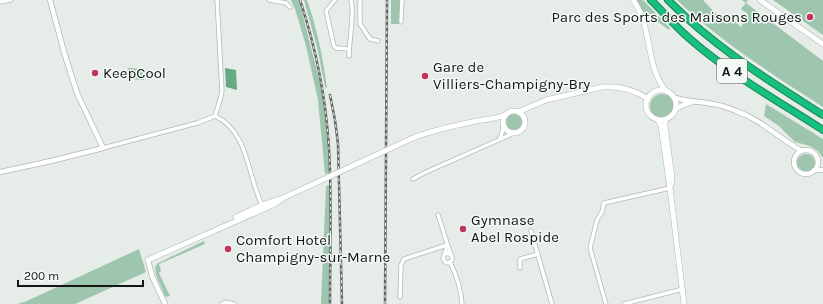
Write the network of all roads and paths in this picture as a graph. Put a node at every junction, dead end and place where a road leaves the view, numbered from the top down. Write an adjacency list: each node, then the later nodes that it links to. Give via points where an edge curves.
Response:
1 (11, 0): 13 (street)
2 (50, 0): 43 (street, via 77,93)
3 (217, 0): 33 (street, via 222,91)
4 (269, 0): 14 (street)
5 (335, 0): 20 (street, via 326,11 334,46)
6 (351, 0): 15 (street)
7 (360, 0): 16 (street)
8 (402, 0): 17 (street)
9 (633, 0): 22 (main road, via 644,22)
10 (651, 0): 39 (highway, A 4, via 690,39 764,94)
11 (668, 0): 32 (highway, A 4, via 727,52)
12 (760, 0): 19 (main road)
13 (0, 2)
14 (290, 7)
15 (352, 20): 16 (street); 20 (street)
16 (360, 20): 18 (street, via 370,39)
17 (401, 22)
18 (378, 41)
19 (823, 44)
20 (349, 49): 21 (street)
21 (350, 56)
22 (656, 76): 23 (main road); 24 (main road)
23 (666, 91): 24 (main road); 25 (main road)
24 (655, 92): 26 (main road)
25 (673, 97): 27 (street); 29 (main road)
26 (648, 100): 28 (main road, via 628,90 602,87 546,100); 36 (main road, via 648,112)
27 (696, 101): 29 (street); 42 (street, via 746,115)
28 (531, 107): 30 (main road); 35 (main road)
29 (676, 109): 37 (main road, via 673,115)
30 (518, 112): 31 (main road, via 510,111); 35 (main road)
31 (505, 115): 34 (main road); 38 (main road)
32 (823, 115)
33 (215, 116): 43 (street); 53 (street, via 225,122 238,137)
34 (495, 119): 38 (main road); 53 (main road, bridge, via 448,127 415,137 275,204)
35 (525, 120): 40 (main road, via 525,126 521,131)
36 (658, 120): 37 (main road); 52 (main road)
37 (665, 120): 52 (main road, via 672,177)
38 (503, 125): 40 (main road, via 507,132); 41 (street)
39 (823, 130)
40 (512, 134): 41 (street)
41 (499, 139): 51 (street)
42 (790, 144): 44 (street); 45 (street)
43 (103, 148): 50 (street)
44 (802, 151): 45 (street); 46 (street, via 812,152)
45 (795, 157): 48 (street, via 794,164 800,173 808,174)
46 (818, 161): 47 (street); 48 (street)
47 (823, 166)
48 (814, 170): 49 (street)
49 (823, 170)
50 (0, 172)
51 (414, 179)
52 (670, 188): 66 (main road); 73 (street, via 606,202 603,205 590,248)
53 (263, 207): 55 (main road); 56 (main road)
54 (438, 215): 59 (street)
55 (244, 216): 56 (main road); 57 (main road, via 230,220)
56 (229, 224): 57 (main road)
57 (215, 230): 63 (main road)
58 (531, 231): 61 (street)
59 (447, 246): 60 (street); 62 (street); 67 (street, via 404,259 401,265)
60 (445, 254): 62 (street); 64 (street, via 443,260)
61 (538, 254): 65 (street, via 520,259); 72 (street)
62 (451, 255): 64 (street)
63 (148, 260): 68 (street, via 152,276)
64 (450, 262): 71 (street, via 461,290)
65 (520, 268)
66 (683, 289): 74 (street); 75 (main road)
67 (400, 297)
68 (165, 304)
69 (222, 304): 70 (street)
70 (234, 304)
71 (462, 304)
72 (552, 304)
73 (606, 304)
74 (624, 304)
75 (684, 304)

